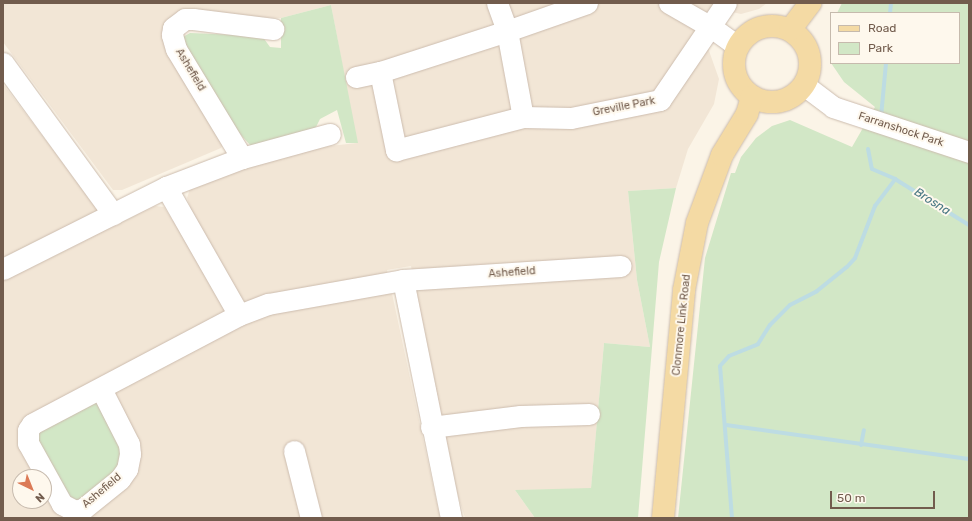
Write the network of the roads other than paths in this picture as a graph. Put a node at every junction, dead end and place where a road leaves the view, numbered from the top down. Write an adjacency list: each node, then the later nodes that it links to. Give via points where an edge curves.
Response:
1 (497, 3): 8 (street)
2 (587, 3): 8 (street)
3 (669, 3): 9 (street)
4 (726, 3): 9 (street, Greville Park)
5 (810, 3): 7 (main road)
6 (273, 29): 18 (street, Ashefield, via 192,19 185,19 173,28 172,35 176,48)
7 (790, 30): 9 (main road, via 766,26); 13 (main road, via 800,38 807,49 810,61 809,74)
8 (507, 31): 11 (street); 15 (street)
9 (724, 37): 14 (main road, via 737,80); 15 (street, Greville Park, via 660,100 571,118)
10 (3, 63): 20 (street)
11 (380, 72): 12 (street); 15 (street, Greville Park, via 396,150)
12 (356, 78)
13 (804, 85): 14 (main road, via 786,100 769,102); 17 (street, Farranshock Park, via 833,108)
14 (752, 97): 31 (main road, Clonmore Link Road, via 747,114 722,155 697,223 684,290)
15 (523, 117)
16 (330, 134): 18 (street)
17 (969, 152)
18 (242, 158): 19 (street)
19 (166, 188): 20 (street); 24 (street)
20 (113, 214): 22 (street)
21 (621, 266): 23 (street, Ashefield)
22 (3, 269)
23 (403, 280): 24 (street, Ashefield, via 268,304); 27 (street)
24 (239, 315): 25 (street, Ashefield)
25 (101, 389): 25 (street, Ashefield, via 129,444 127,469 120,479 83,509 75,511 62,504 28,443 28,430 36,420)
26 (590, 414): 27 (street, via 520,416)
27 (431, 427): 30 (street)
28 (294, 451): 29 (street)
29 (311, 518)
30 (451, 518)
31 (663, 518)

